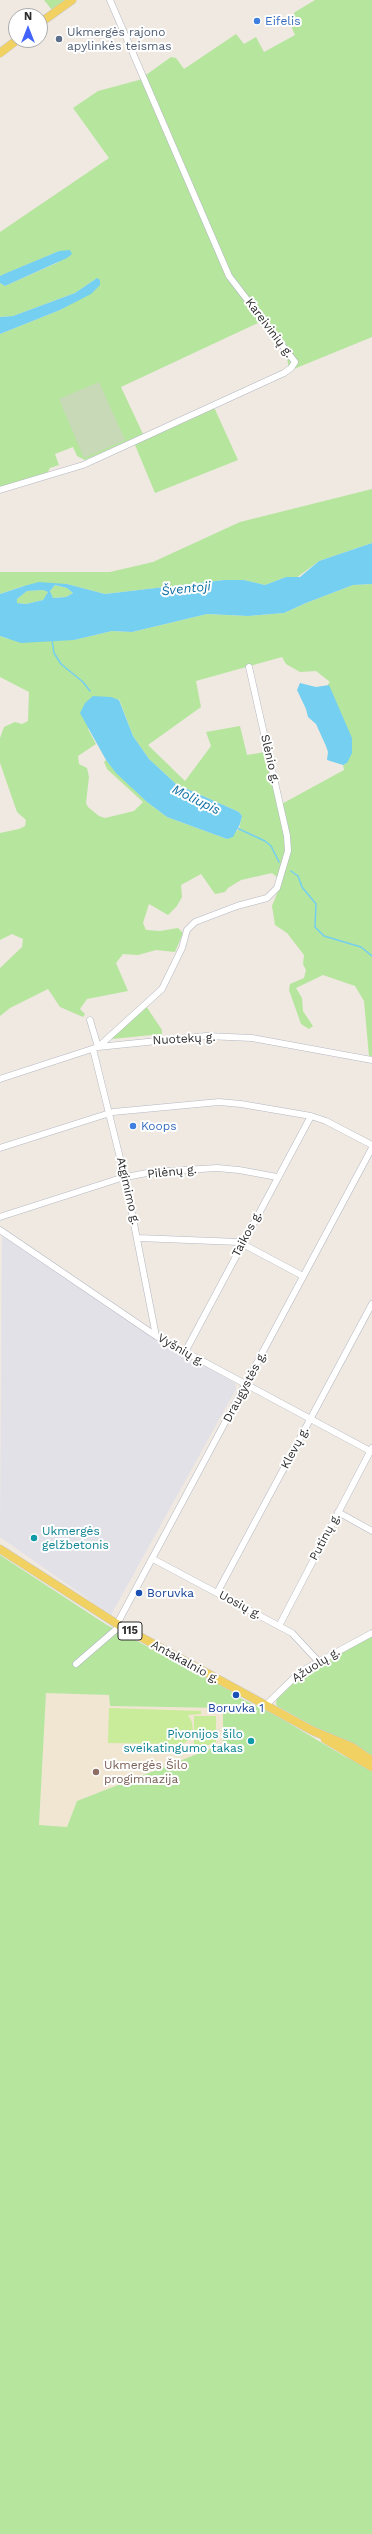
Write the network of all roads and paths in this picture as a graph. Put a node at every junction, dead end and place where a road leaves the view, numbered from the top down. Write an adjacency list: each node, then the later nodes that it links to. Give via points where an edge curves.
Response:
1 (72, 0): 3 (main road)
2 (110, 0): 6 (street, Kareivinių g., via 229,276 295,362 284,373 83,465)
3 (48, 17)
4 (8, 47): 5 (main road)
5 (0, 53)
6 (0, 490)
7 (249, 667): 9 (street, Slėnio g., via 287,836 288,852 282,874 273,894 267,898 195,922 187,930 182,948 162,989)
8 (90, 1020): 9 (street, Atgimimo g.)
9 (95, 1048): 10 (street, Nuotekų g., via 206,1036 252,1038); 11 (street, Nuotekų g.); 12 (street, Atgimimo g.)
10 (372, 1060)
11 (0, 1079)
12 (110, 1113): 13 (street, via 139,1108 219,1102); 15 (street); 18 (street, Atgimimo g.)
13 (311, 1116): 14 (street); 17 (street, Taikos g.)
14 (372, 1145)
15 (0, 1148)
16 (372, 1148): 23 (street, Draugystės g.)
17 (277, 1177): 18 (street, Pilėnų g., via 217,1168 174,1170); 22 (street, Taikos g.)
18 (125, 1178): 19 (street, Pilėnų g.); 21 (street, Atgimimo g.)
19 (0, 1216)
20 (0, 1230): 25 (street, Vyšnių g.)
21 (138, 1238): 22 (street); 25 (street, Atgimimo g.)
22 (242, 1243): 23 (street); 26 (street, Taikos g.)
23 (303, 1276): 27 (street, Draugystės g.)
24 (372, 1304): 28 (street, Klevų g.)
25 (156, 1336): 26 (street, Vyšnių g.)
26 (185, 1352): 27 (street, Vyšnių g.)
27 (245, 1386): 28 (street, Vyšnių g.); 33 (street, Draugystės g.)
28 (311, 1419): 29 (street, Vyšnių g.); 34 (street, Klevų g.)
29 (371, 1450): 30 (street, Putinų g.)
30 (338, 1512): 31 (street); 36 (street, Putinų g.)
31 (372, 1531)
32 (0, 1549): 35 (main road, Antakalnio g. / 115)
33 (153, 1559): 34 (street, Uosių g.); 35 (street, Draugystės g.)
34 (217, 1593): 36 (street, Uosių g.)
35 (118, 1625): 39 (street); 40 (main road, Antakalnio g. / 115)
36 (279, 1626): 38 (street, Uosių g., via 299,1638)
37 (372, 1633): 38 (street, Ąžuolų g.)
38 (318, 1661): 40 (street, Ąžuolų g., via 293,1678)
39 (76, 1664)
40 (266, 1705): 41 (main road, Antakalnio g. / 115)
41 (313, 1731): 42 (main road, Antakalnio g. / 115, via 352,1747); 43 (main road, Antakalnio g. / 115, via 346,1754)
42 (372, 1761)
43 (372, 1767)

